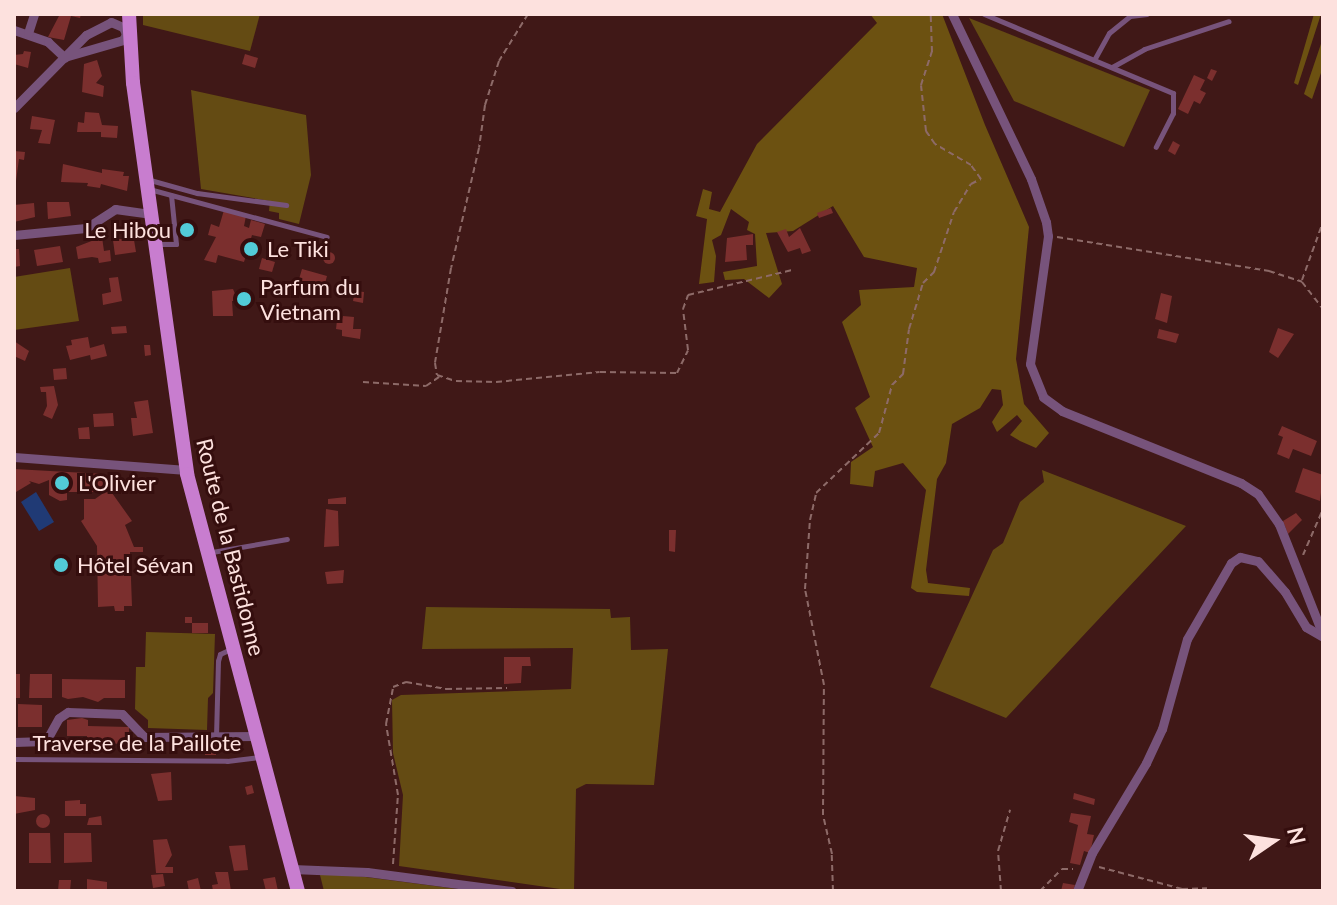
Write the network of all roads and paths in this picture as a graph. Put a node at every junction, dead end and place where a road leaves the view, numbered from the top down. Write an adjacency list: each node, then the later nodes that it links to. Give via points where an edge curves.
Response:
1 (34, 14): 11 (street)
2 (528, 14): 30 (path, via 499,61 485,105 445,302 435,363)
3 (931, 14): 53 (path, via 932,52 921,85 926,131 981,179 971,184 954,212 934,272 923,283 903,374 892,385 879,433 816,493 810,520 805,589 824,685 823,815)
4 (952, 14): 24 (street, via 1041,202)
5 (984, 14): 13 (lane)
6 (1147, 14): 13 (lane, via 1130,16 1109,33)
7 (110, 18): 9 (street); 12 (street)
8 (1229, 21): 14 (lane, via 1144,49)
9 (126, 27): 12 (street); 17 (main road, Route de la Bastidonne); 17 (main road, Route de la Bastidonne)
10 (14, 30): 11 (street)
11 (28, 33): 12 (street)
12 (65, 58): 15 (street)
13 (1094, 60): 14 (lane)
14 (1111, 68): 16 (lane, via 1173,93 1173,113)
15 (14, 108)
16 (1156, 147)
17 (144, 159): 18 (main road, Route de la Bastidonne)
18 (148, 184): 19 (lane); 20 (lane); 21 (main road, Route de la Bastidonne)
19 (171, 195): 25 (lane); 26 (lane, via 176,244)
20 (286, 205)
21 (152, 214): 23 (street, via 115,209 86,228); 26 (main road, Route de la Bastidonne)
22 (1323, 222): 28 (path)
23 (14, 235)
24 (1048, 236): 28 (path, via 1244,265); 38 (street, via 1030,343 1030,364 1043,397 1062,411 1258,494 1279,524)
25 (327, 237)
26 (156, 244): 33 (main road, Route de la Bastidonne)
27 (792, 270): 30 (path, via 688,295 683,309 688,350 677,373 600,372 496,382)
28 (1302, 282): 29 (path)
29 (1323, 309)
30 (439, 377): 31 (path, via 426,386)
31 (363, 382)
32 (14, 457): 33 (street)
33 (187, 470): 36 (main road, Route de la Bastidonne)
34 (1323, 509): 37 (path)
35 (287, 539): 36 (lane)
36 (207, 552): 39 (main road, Route de la Bastidonne)
37 (1303, 558)
38 (1323, 636): 48 (street, via 1306,627 1258,561 1240,557 1231,563 1187,639 1162,729 1146,763)
39 (233, 648): 41 (main road, Route de la Bastidonne); 42 (lane, via 218,661)
40 (507, 688): 49 (path, via 446,689 406,682 393,687 386,724 398,795)
41 (255, 736): 42 (street); 44 (main road, Route de la Bastidonne)
42 (216, 738): 43 (street, via 144,737 122,714 68,712 46,741)
43 (14, 742)
44 (261, 756): 45 (lane, Traverse de la Paillote, via 227,761); 47 (main road, Route de la Bastidonne)
45 (14, 759)
46 (1010, 810): 54 (path, via 998,851)
47 (292, 869): 49 (street); 51 (main road, Route de la Bastidonne)
48 (1084, 869): 50 (path, via 1104,867 1182,889); 55 (path, via 1062,869); 56 (street)
49 (392, 875): 52 (street)
50 (1207, 888)
51 (298, 891)
52 (512, 891)
53 (833, 891)
54 (1001, 891)
55 (1040, 891)
56 (1077, 891)

